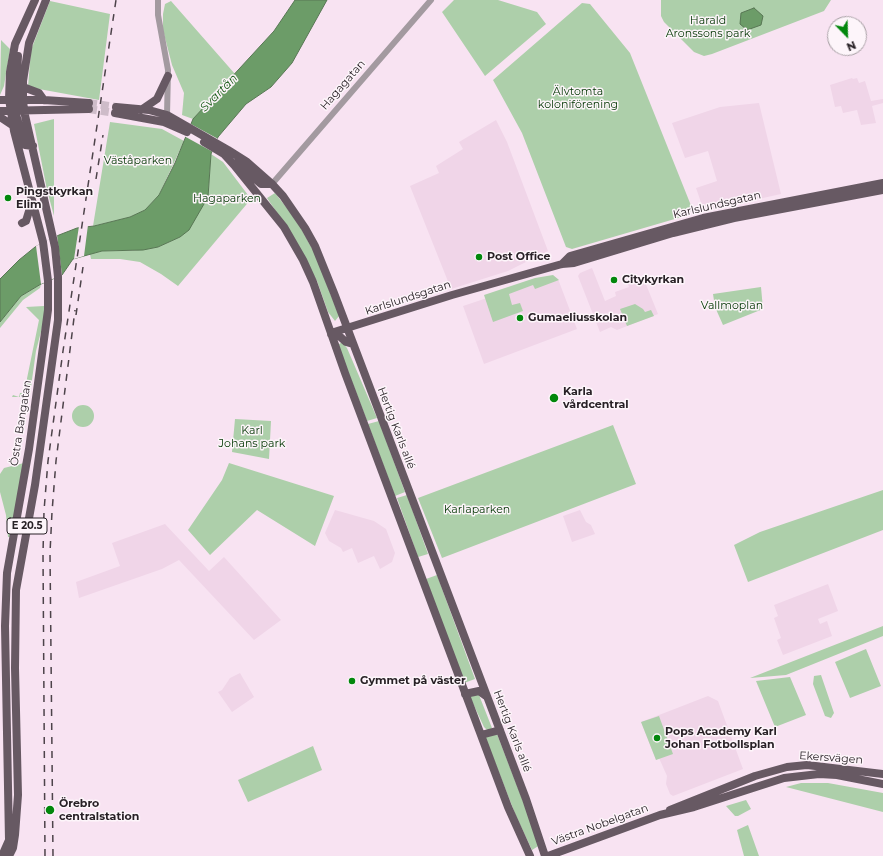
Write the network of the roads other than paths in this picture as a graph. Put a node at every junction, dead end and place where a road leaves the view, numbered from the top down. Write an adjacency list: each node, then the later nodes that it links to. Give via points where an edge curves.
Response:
1 (34, 0): 11 (main road, Östra Bangatan / E 20.5, via 14,48 10,72)
2 (46, 0): 6 (main road, Östra Bangatan / E 20.5, via 29,43)
3 (158, 0): 5 (street)
4 (431, 0): 22 (street, Hagagatan)
5 (168, 76): 13 (main road, via 157,99); 16 (street)
6 (23, 87): 8 (main road, via 39,93); 11 (main road, Östra Bangatan / E 20.5)
7 (0, 100): 11 (main road)
8 (44, 100): 9 (main road); 11 (main road)
9 (69, 102): 11 (main road); 12 (main road, via 89,106)
10 (0, 105): 11 (main road)
11 (16, 105): 12 (main road); 14 (main road); 17 (main road, Östra Bangatan / E 20.5); 18 (main road, Östra Bangatan / E 20.5)
12 (39, 110): 18 (main road, via 31,122)
13 (141, 110): 16 (main road, Hertig Karls allé); 16 (main road, Hertig Karls allé, via 116,110)
14 (0, 111)
15 (0, 117): 17 (main road)
16 (164, 118): 19 (main road, Hertig Karls allé)
17 (12, 125): 25 (main road, Östra Bangatan / E 20.5)
18 (33, 146): 26 (main road, Östra Bangatan / E 20.5)
19 (216, 146): 20 (main road, Hertig Karls allé); 22 (main road, Hertig Karls allé, via 247,162)
20 (230, 160): 22 (main road, via 261,184); 24 (main road, Hertig Karls allé)
21 (883, 183): 27 (main road, Karlslundsgatan)
22 (272, 184): 24 (main road); 31 (main road, Hertig Karls allé, via 296,214 315,246)
23 (883, 190): 27 (main road, Karlslundsgatan)
24 (260, 196): 30 (main road, Hertig Karls allé, via 284,227 303,260)
25 (34, 204): 26 (main road, via 38,206 43,217); 28 (main road, via 26,221); 29 (main road, Östra Bangatan / E 20.5)
26 (50, 221): 29 (main road); 35 (main road, Östra Bangatan / E 20.5, via 58,277 58,320)
27 (704, 222): 31 (main road, Karlslundsgatan, via 574,263 562,264)
28 (22, 223)
29 (40, 223): 34 (main road, Östra Bangatan / E 20.5, via 48,281 46,329)
30 (326, 322): 31 (main road); 32 (main road, Hertig Karls allé)
31 (347, 328): 32 (main road, Karlslundsgatan); 33 (main road, Hertig Karls allé)
32 (330, 334): 33 (main road, via 337,334 346,342); 38 (main road, Hertig Karls allé)
33 (353, 344): 39 (main road, Hertig Karls allé)
34 (35, 407): 35 (main road); 36 (main road, Östra Bangatan / E 20.5, via 7,573)
35 (46, 408): 37 (main road, Östra Bangatan / E 20.5, via 17,574)
36 (6, 654): 37 (main road); 47 (main road, Östra Bangatan / E 20.5, via 9,840)
37 (15, 654): 48 (main road, Östra Bangatan / E 20.5, via 18,795 15,835)
38 (466, 694): 39 (main road, via 479,691); 41 (main road, Hertig Karls allé)
39 (486, 696): 40 (main road, Hertig Karls allé)
40 (500, 730): 41 (main road); 50 (main road, Hertig Karls allé)
41 (481, 735): 49 (main road, Hertig Karls allé)
42 (883, 774): 43 (main road, Ekersvägen, via 807,765 787,767)
43 (754, 776): 45 (main road); 46 (main road, Västra Nobelgatan)
44 (883, 784): 45 (main road, Ekersvägen, via 819,774 784,778)
45 (759, 786): 46 (main road, Västra Nobelgatan, via 688,809)
46 (660, 815): 51 (main road, Västra Nobelgatan)
47 (2, 856)
48 (9, 856)
49 (530, 856)
50 (545, 856)
51 (548, 856)

